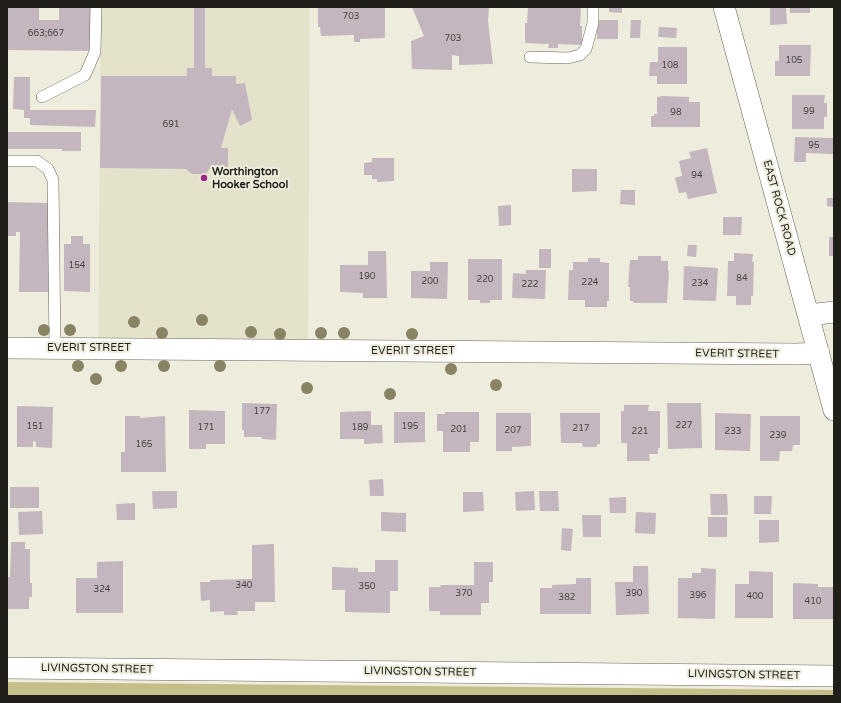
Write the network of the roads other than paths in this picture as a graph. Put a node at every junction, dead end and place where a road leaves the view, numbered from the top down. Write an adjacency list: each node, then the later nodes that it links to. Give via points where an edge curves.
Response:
1 (96, 7): 5 (lane, via 96,52 85,75)
2 (593, 7): 4 (lane, via 593,23 586,49 580,55 568,58)
3 (724, 7): 8 (street, EAST ROCK ROAD)
4 (530, 57)
5 (42, 97)
6 (7, 161): 10 (lane, via 37,161 48,169 53,180)
7 (834, 312): 8 (street)
8 (809, 315): 11 (street, EAST ROCK ROAD)
9 (7, 348): 10 (street, EVERIT STREET)
10 (55, 348): 11 (street, EVERIT STREET)
11 (819, 353): 12 (street, EAST ROCK ROAD)
12 (834, 410)
13 (7, 668): 14 (street, LIVINGSTON STREET)
14 (834, 676)

